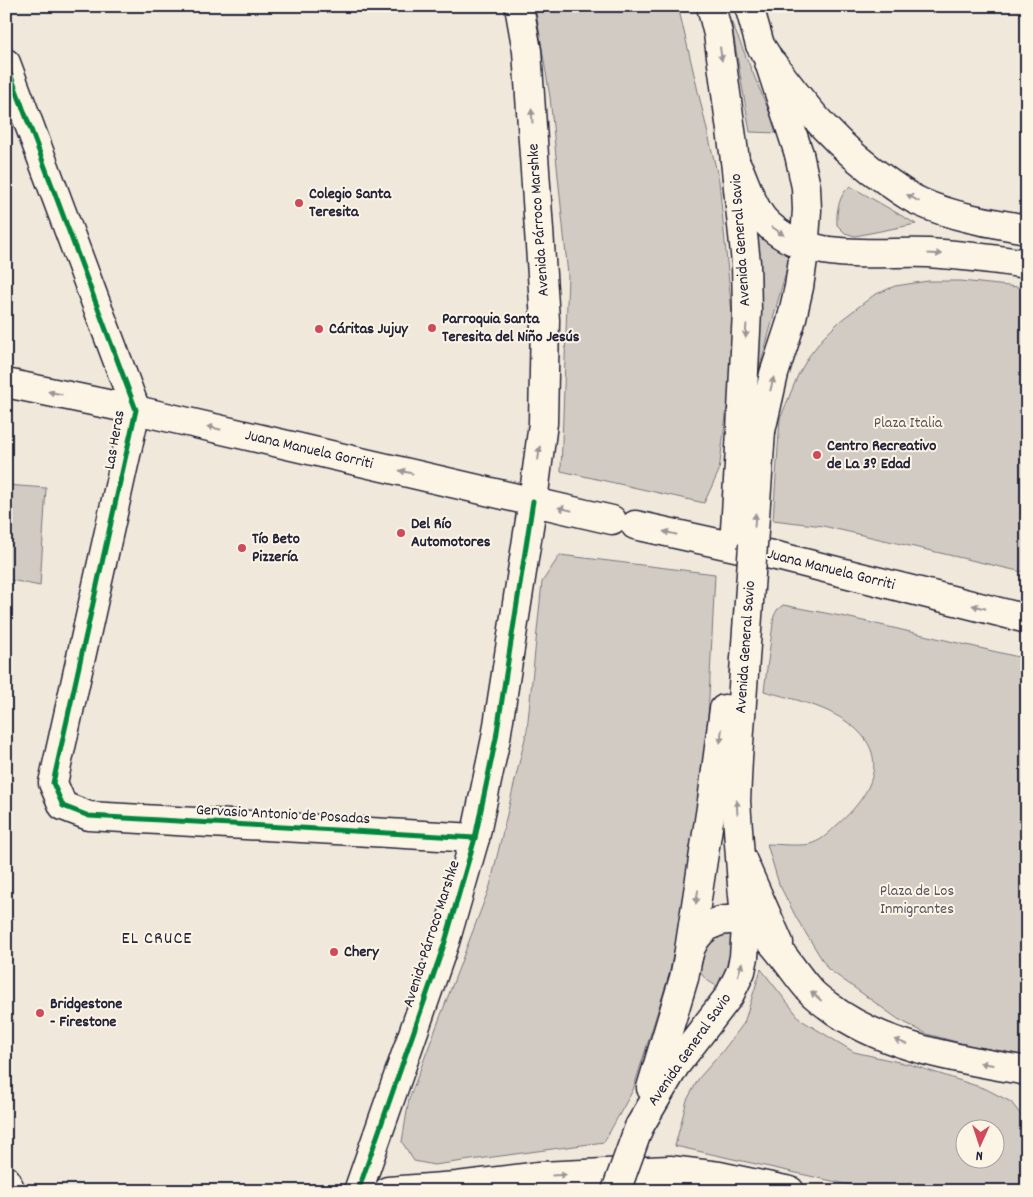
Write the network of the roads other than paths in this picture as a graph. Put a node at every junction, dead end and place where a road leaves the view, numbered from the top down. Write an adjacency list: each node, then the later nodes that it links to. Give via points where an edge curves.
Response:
1 (518, 6): 13 (main road, Avenida Párroco Marshke, one-way to 1, via 543,423 545,320 527,52)
2 (712, 6): 6 (main road, Avenida General Savio, one-way to 6)
3 (748, 6): 4 (main road, Avenida General Savio, via 760,45)
4 (767, 56): 7 (main road, one-way to 4, via 939,210 918,202 874,173 833,138 804,107); 8 (main road, Avenida General Savio, via 800,154 806,187)
5 (6, 63): 11 (main road, Las Heras)
6 (735, 160): 8 (main road, one-way to 8, via 764,220 779,233); 12 (main road, Avenida General Savio, one-way to 12, via 746,263)
7 (1027, 229)
8 (805, 245): 9 (main road, one-way to 9, via 852,254 926,253); 12 (main road, Avenida General Savio, one-way to 8, via 791,322)
9 (1027, 264)
10 (6, 383): 11 (main road, Juana Manuela Gorriti, one-way to 10)
11 (136, 410): 13 (main road, Juana Manuela Gorriti, one-way to 11); 16 (main road, Las Heras, via 53,783 63,806)
12 (751, 431): 15 (main road, Avenida General Savio, bridge)
13 (533, 501): 14 (main road, Juana Manuela Gorriti, one-way to 13, via 781,557); 17 (main road, Avenida Párroco Marshke, via 496,738)
14 (1027, 619)
15 (736, 672): 18 (main road, Avenida General Savio, one-way to 15); 20 (main road, Avenida General Savio, one-way to 20, via 725,705)
16 (89, 816): 17 (main road, Gervasio Antonio de Posadas)
17 (475, 838): 26 (main road, Avenida Párroco Marshke, via 445,942)
18 (739, 853): 19 (main road, Avenida General Savio); 21 (main road)
19 (746, 922): 20 (main road, via 724,921 705,928 691,944); 21 (main road, via 766,936); 23 (main road, Avenida General Savio, one-way to 19, via 675,1066 729,996 741,971)
20 (688, 957): 23 (main road, Avenida General Savio)
21 (790, 964): 22 (main road, one-way to 21, via 948,1056 878,1034 827,1005 808,989)
22 (1027, 1071)
23 (639, 1127): 28 (main road, bridge)
24 (6, 1180): 25 (main road)
25 (11, 1191)
26 (358, 1191)
27 (388, 1191): 29 (main road, one-way to 29, via 540,1176 670,1170 720,1176)
28 (616, 1191)
29 (790, 1191)

